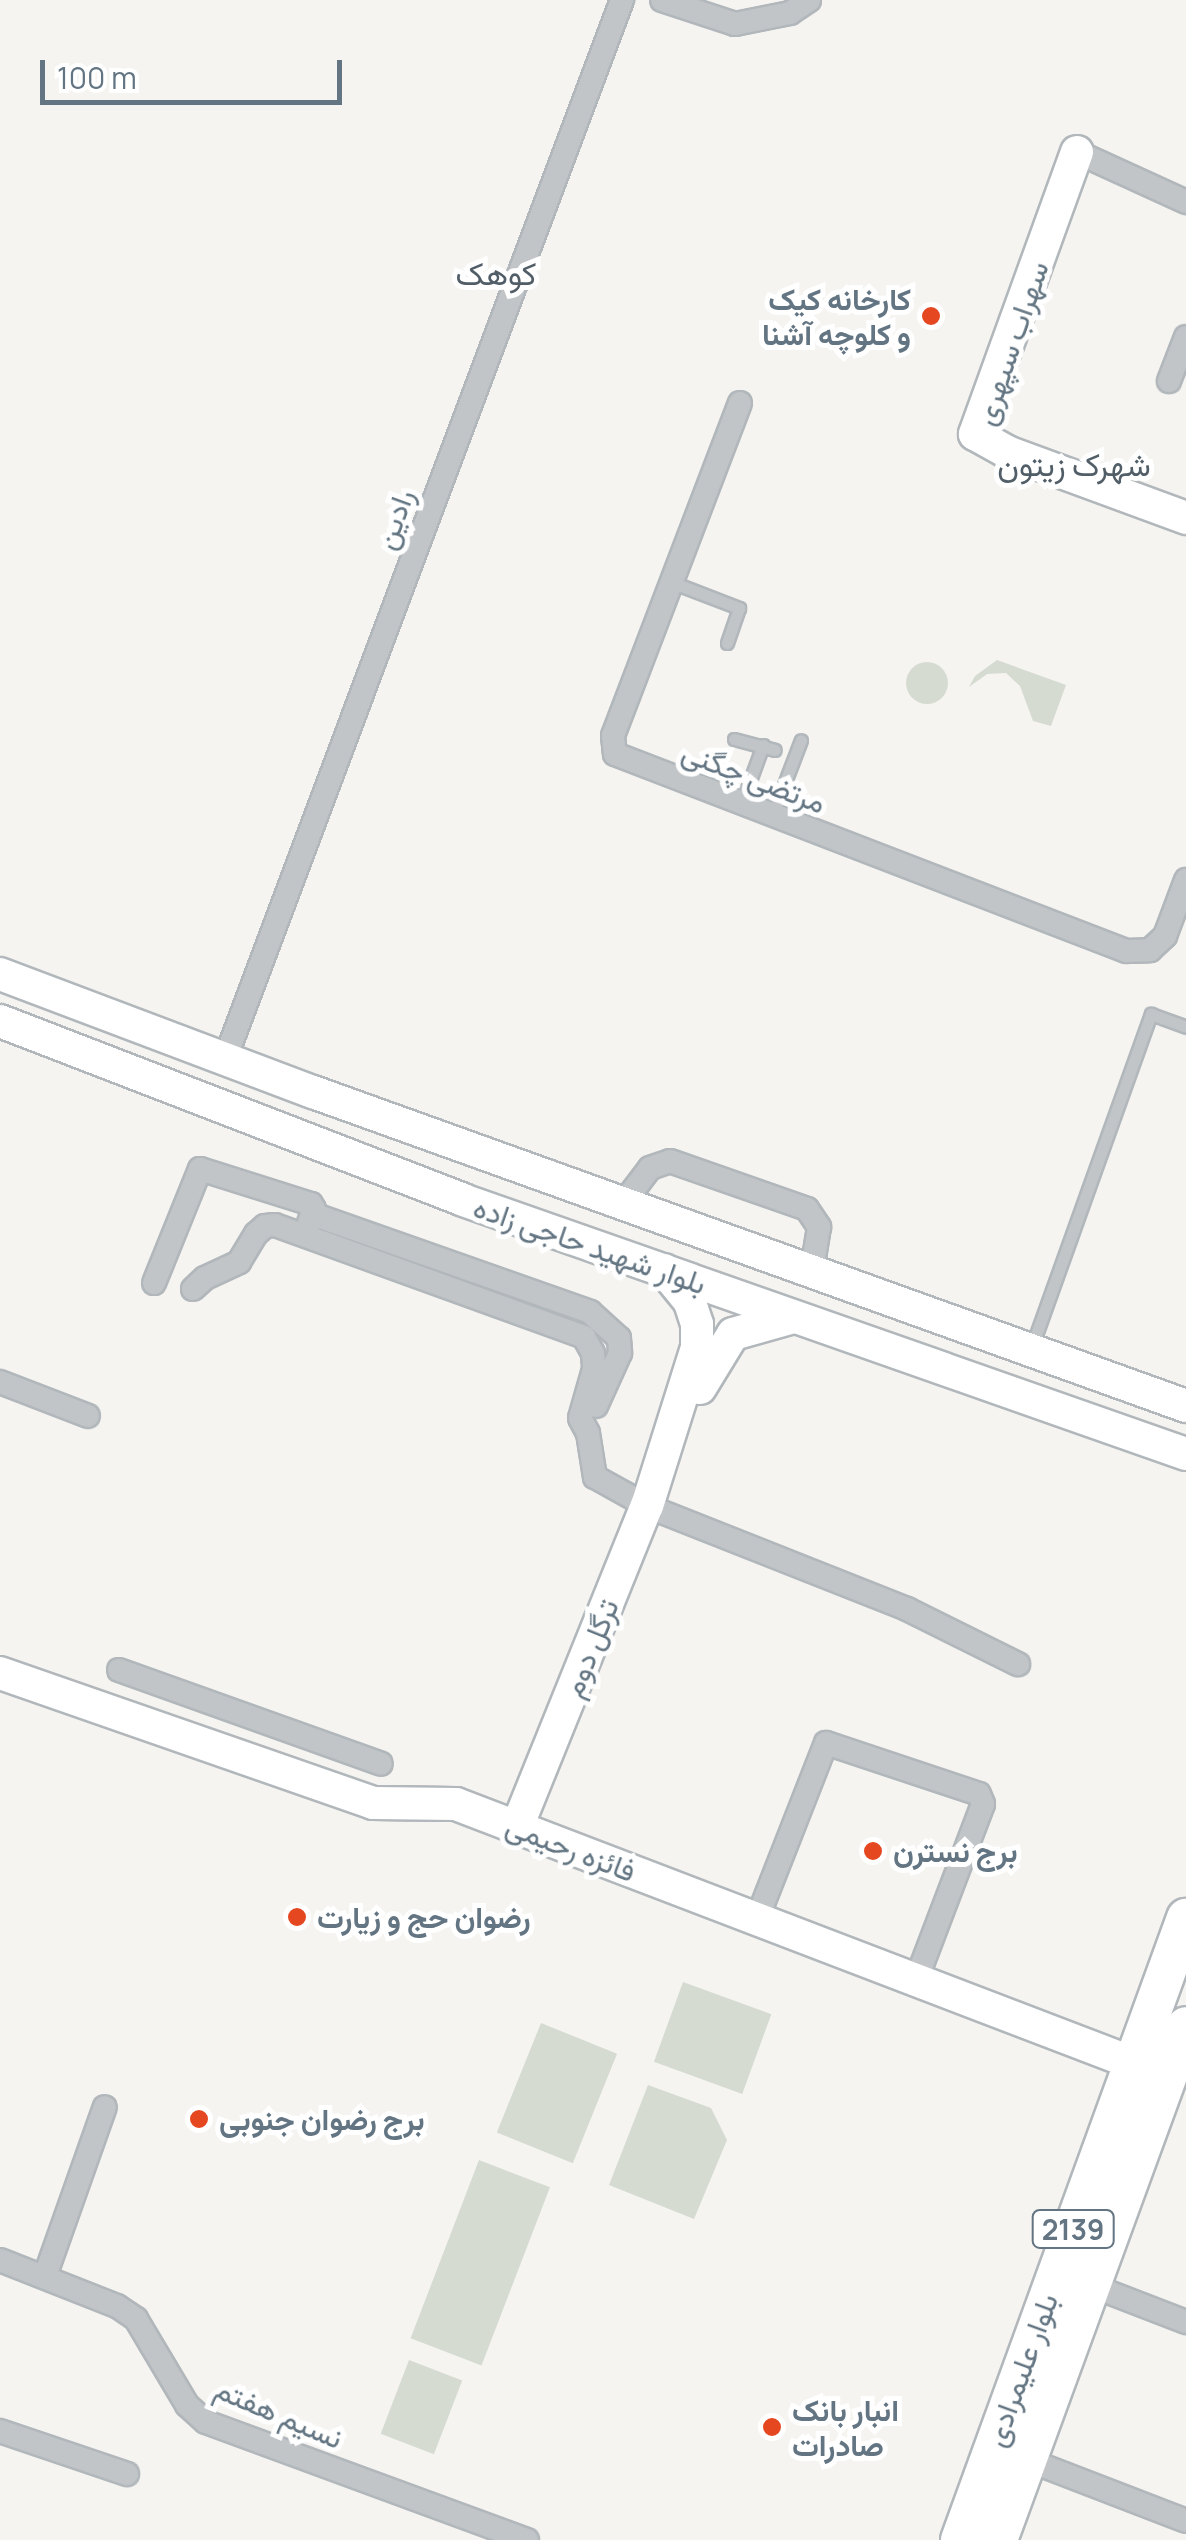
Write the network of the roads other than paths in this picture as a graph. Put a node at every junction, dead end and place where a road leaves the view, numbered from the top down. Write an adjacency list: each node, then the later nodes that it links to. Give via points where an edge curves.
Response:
1 (622, 0): 20 (street, رادین)
2 (809, 0): 3 (street, via 790,12 735,24)
3 (667, 1)
4 (1078, 152): 5 (street, سهراب سپهری); 9 (street, سهراب سپهری, via 975,434)
5 (1186, 202)
6 (1186, 336): 7 (street)
7 (1169, 381)
8 (740, 403): 10 (street, مرتضی چگنی)
9 (1186, 518)
10 (674, 583): 11 (lane, via 740,608); 14 (street, مرتضی چگنی, via 612,749 619,758)
11 (726, 643)
12 (734, 738): 14 (lane, via 769,748)
13 (801, 740): 15 (lane)
14 (741, 804): 15 (street, مرتضی چگنی)
15 (772, 816): 16 (street, مرتضی چگنی, via 1126,952 1150,950 1165,936)
16 (1186, 880)
17 (0, 974): 20 (street, بلوار شهید حاجی زاده)
18 (0, 1021): 23 (street, بلوار شهید حاجی زاده, via 463,1200)
19 (1186, 1027): 28 (lane, via 1151,1014)
20 (225, 1059): 21 (street, بلوار شهید حاجی زاده)
21 (640, 1207): 23 (street, via 661,1243); 24 (street, بلوار شهید حاجی زاده); 24 (street, via 650,1168 670,1161 807,1209 819,1227)
22 (308, 1225): 25 (street, via 311,1204 200,1168); 26 (street, via 265,1226 239,1262); 34 (street, via 598,1318 619,1338 620,1352 588,1433 595,1477)
23 (652, 1264): 27 (street, بلوار شهید حاجی زاده); 33 (street, ترگل دوم, via 690,1302 697,1324)
24 (812, 1270): 28 (street, بلوار شهید حاجی زاده)
25 (154, 1283)
26 (194, 1289)
27 (790, 1318): 32 (street, بلوار شهید حاجی زاده); 33 (street, ترگل دوم, via 750,1326 722,1347 678,1446)
28 (1030, 1350): 30 (street, بلوار شهید حاجی زاده)
29 (0, 1382): 31 (street)
30 (1186, 1406)
31 (88, 1416)
32 (1186, 1454)
33 (661, 1468): 34 (street, ترگل دوم)
34 (646, 1506): 35 (street, via 906,1608); 41 (street, ترگل دوم)
35 (1018, 1664)
36 (119, 1670): 38 (street)
37 (0, 1673): 40 (street, فائزه رحیمی)
38 (298, 1735): 39 (street); 40 (street)
39 (381, 1764)
40 (282, 1774): 41 (street, فائزه رحیمی, via 373,1803 456,1804)
41 (517, 1827): 43 (street, فائزه رحیمی)
42 (1186, 1918): 46 (main road, بلوار علیمرادی / 2139)
43 (756, 1919): 44 (street, فائزه رحیمی); 44 (street, via 826,1744 980,1794 983,1804)
44 (916, 1980): 46 (street, فائزه رحیمی)
45 (1186, 2026): 47 (main road, بلوار علیمرادی / 2139)
46 (1133, 2063): 58 (main road, بلوار علیمرادی / 2139)
47 (1174, 2102): 51 (main road, بلوار علیمرادی / 2139)
48 (105, 2107): 50 (street)
49 (0, 2260): 50 (street, نسیم هفتم)
50 (45, 2276): 57 (street, نسیم هفتم, via 136,2318 187,2405 206,2422)
51 (1090, 2286): 52 (street); 54 (main road, بلوار علیمرادی / 2139)
52 (1186, 2322)
53 (0, 2431): 55 (street)
54 (1028, 2460): 56 (street); 59 (main road, بلوار علیمرادی / 2139)
55 (127, 2474)
56 (1186, 2521)
57 (527, 2540)
58 (960, 2540)
59 (998, 2540)

